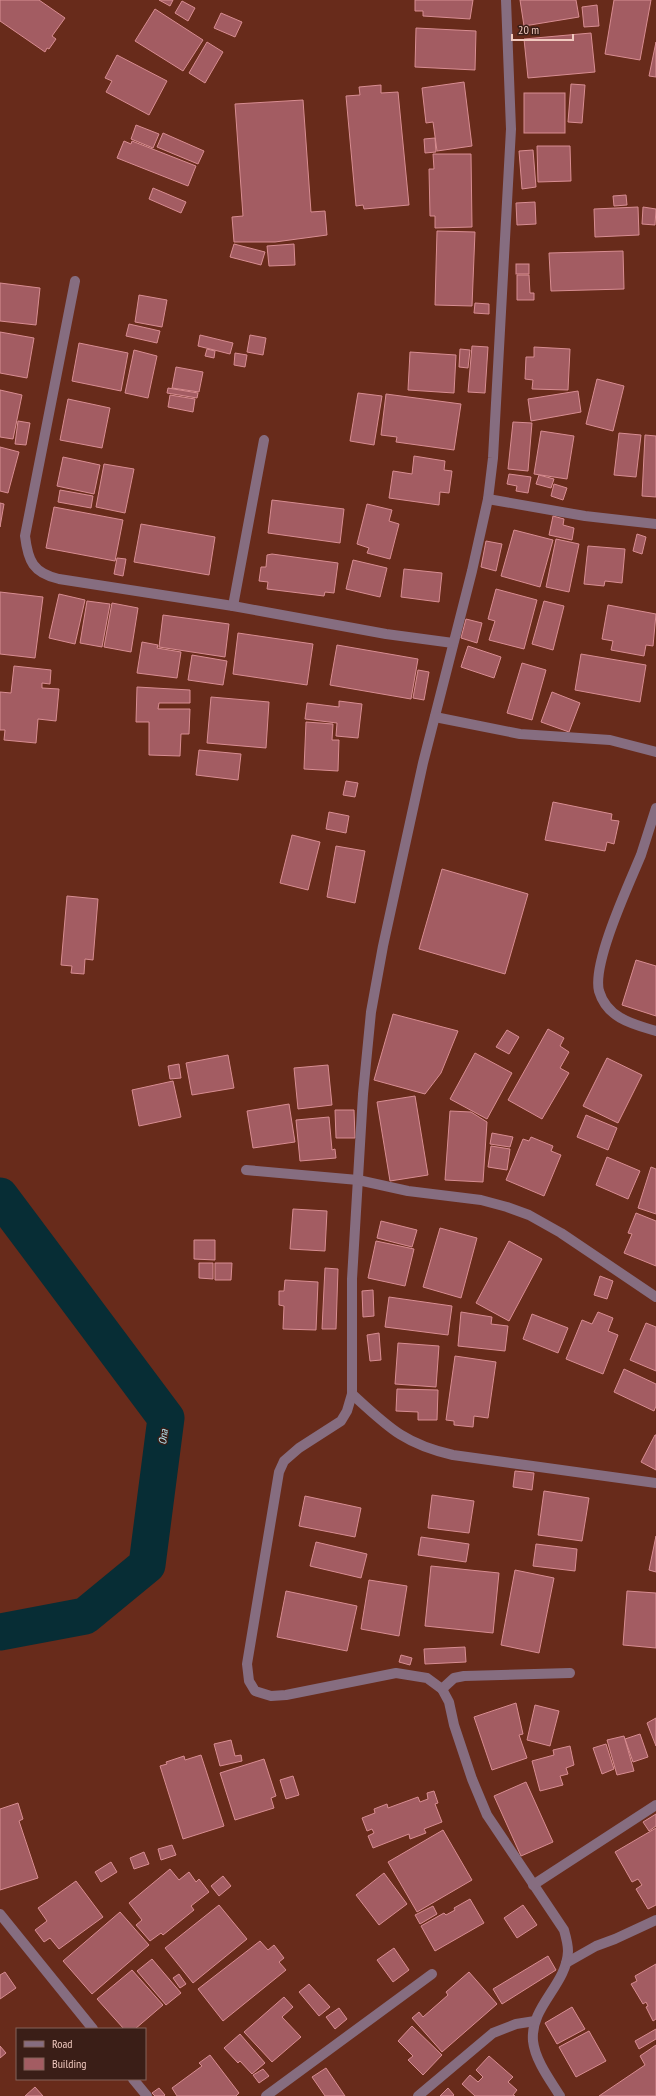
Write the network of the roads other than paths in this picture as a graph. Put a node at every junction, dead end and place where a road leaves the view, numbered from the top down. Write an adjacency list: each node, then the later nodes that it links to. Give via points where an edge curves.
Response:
1 (506, 0): 4 (street, via 510,162 496,424)
2 (75, 281): 6 (street, via 25,536 27,554 44,576)
3 (264, 440): 6 (street)
4 (488, 499): 5 (street, via 585,516); 7 (street)
5 (656, 524)
6 (233, 606): 7 (street, via 386,634)
7 (453, 643): 8 (street)
8 (434, 717): 9 (street, via 520,734 610,740); 13 (street, via 383,946 371,1012)
9 (656, 752)
10 (656, 808): 11 (street, via 606,946 598,979 599,991 613,1014 623,1021)
11 (656, 1030)
12 (246, 1170): 13 (street)
13 (358, 1180): 14 (street, via 408,1191 481,1200 529,1215 561,1233); 15 (street, via 352,1279)
14 (656, 1297)
15 (352, 1394): 16 (street, via 386,1426 410,1442 427,1449 475,1459); 18 (street, via 341,1421 299,1448 284,1461 279,1472 247,1664 249,1681 255,1691 271,1696 396,1673 427,1678)
16 (656, 1483)
17 (570, 1673): 18 (street, via 464,1676 454,1678)
18 (442, 1689): 20 (street, via 449,1702 472,1779 487,1815)
19 (656, 1805): 20 (street)
20 (533, 1885): 23 (street, via 564,1930 568,1944)
21 (0, 1914): 26 (street)
22 (656, 1920): 23 (street, via 596,1946)
23 (566, 1963): 25 (street)
24 (432, 1974): 29 (street)
25 (535, 2021): 30 (street, via 516,2024 493,2033); 31 (street, via 533,2041 536,2053)
26 (93, 2028)
27 (134, 2080): 28 (street)
28 (147, 2096)
29 (266, 2096)
30 (418, 2096)
31 (560, 2096)

